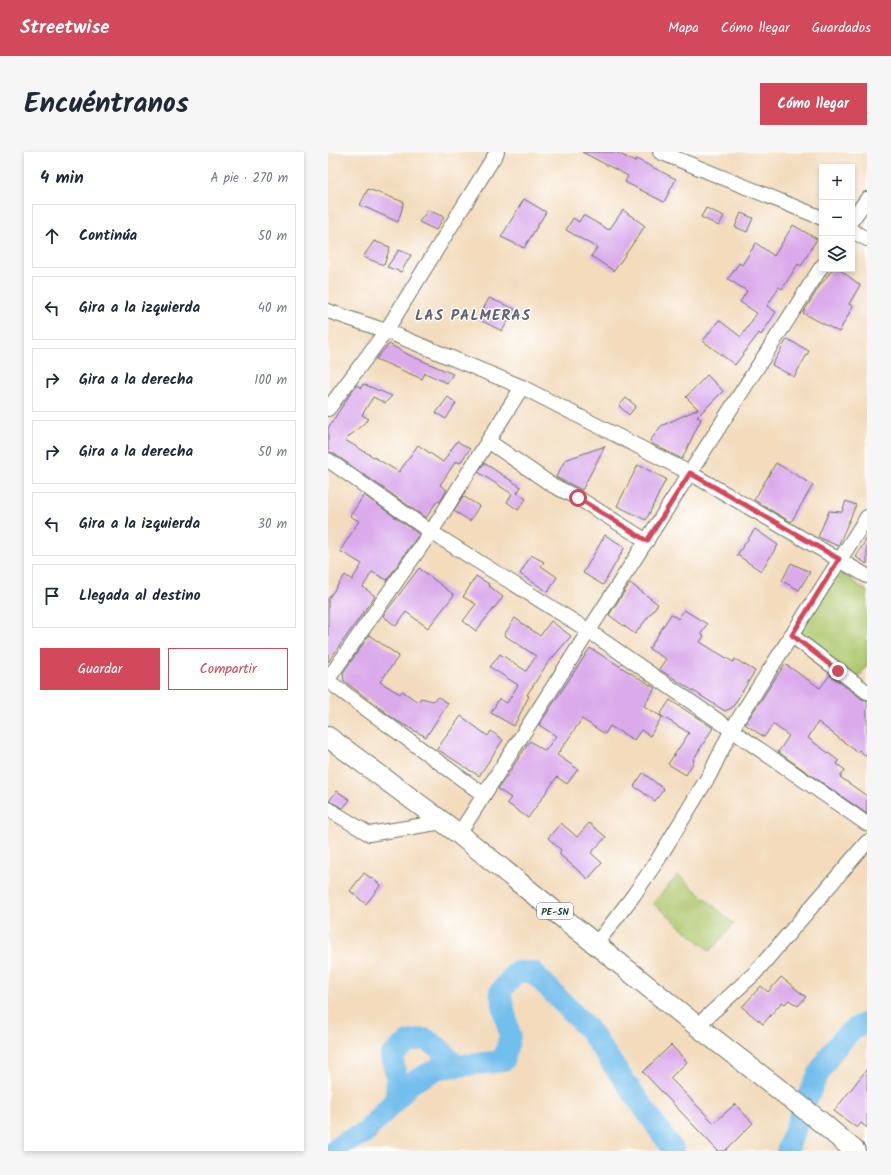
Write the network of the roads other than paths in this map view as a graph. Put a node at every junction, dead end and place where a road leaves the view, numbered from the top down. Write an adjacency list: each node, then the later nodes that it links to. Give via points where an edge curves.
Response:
1 (497, 152): 10 (street)
2 (660, 152): 5 (street)
3 (867, 200): 4 (street)
4 (855, 216)
5 (819, 217)
6 (855, 232): 7 (street)
7 (867, 238)
8 (819, 271): 15 (street)
9 (328, 311): 10 (street)
10 (386, 331): 11 (street); 12 (street)
11 (522, 387): 13 (street); 15 (street)
12 (328, 409)
13 (488, 441): 17 (street); 18 (street, via 552,485 578,498)
14 (328, 460): 17 (street)
15 (690, 473): 18 (street); 19 (street)
16 (867, 517): 19 (street)
17 (431, 532): 21 (street); 23 (street)
18 (647, 541): 21 (street)
19 (839, 559): 20 (street); 22 (street)
20 (867, 576)
21 (589, 632): 25 (street); 27 (street)
22 (792, 635): 24 (street); 25 (street)
23 (328, 680): 27 (street)
24 (867, 692)
25 (732, 730): 30 (street); 33 (street, via 710,774 649,874)
26 (328, 737): 29 (highway, PE-5N)
27 (484, 795): 31 (street)
28 (328, 809): 29 (street, via 369,834)
29 (444, 822): 31 (highway, PE-5N)
30 (867, 824)
31 (459, 834): 33 (highway, PE-5N)
32 (867, 842): 34 (street, via 755,972)
33 (596, 944): 34 (highway, PE-5N)
34 (697, 1026): 35 (highway, PE-5N)
35 (855, 1151)

